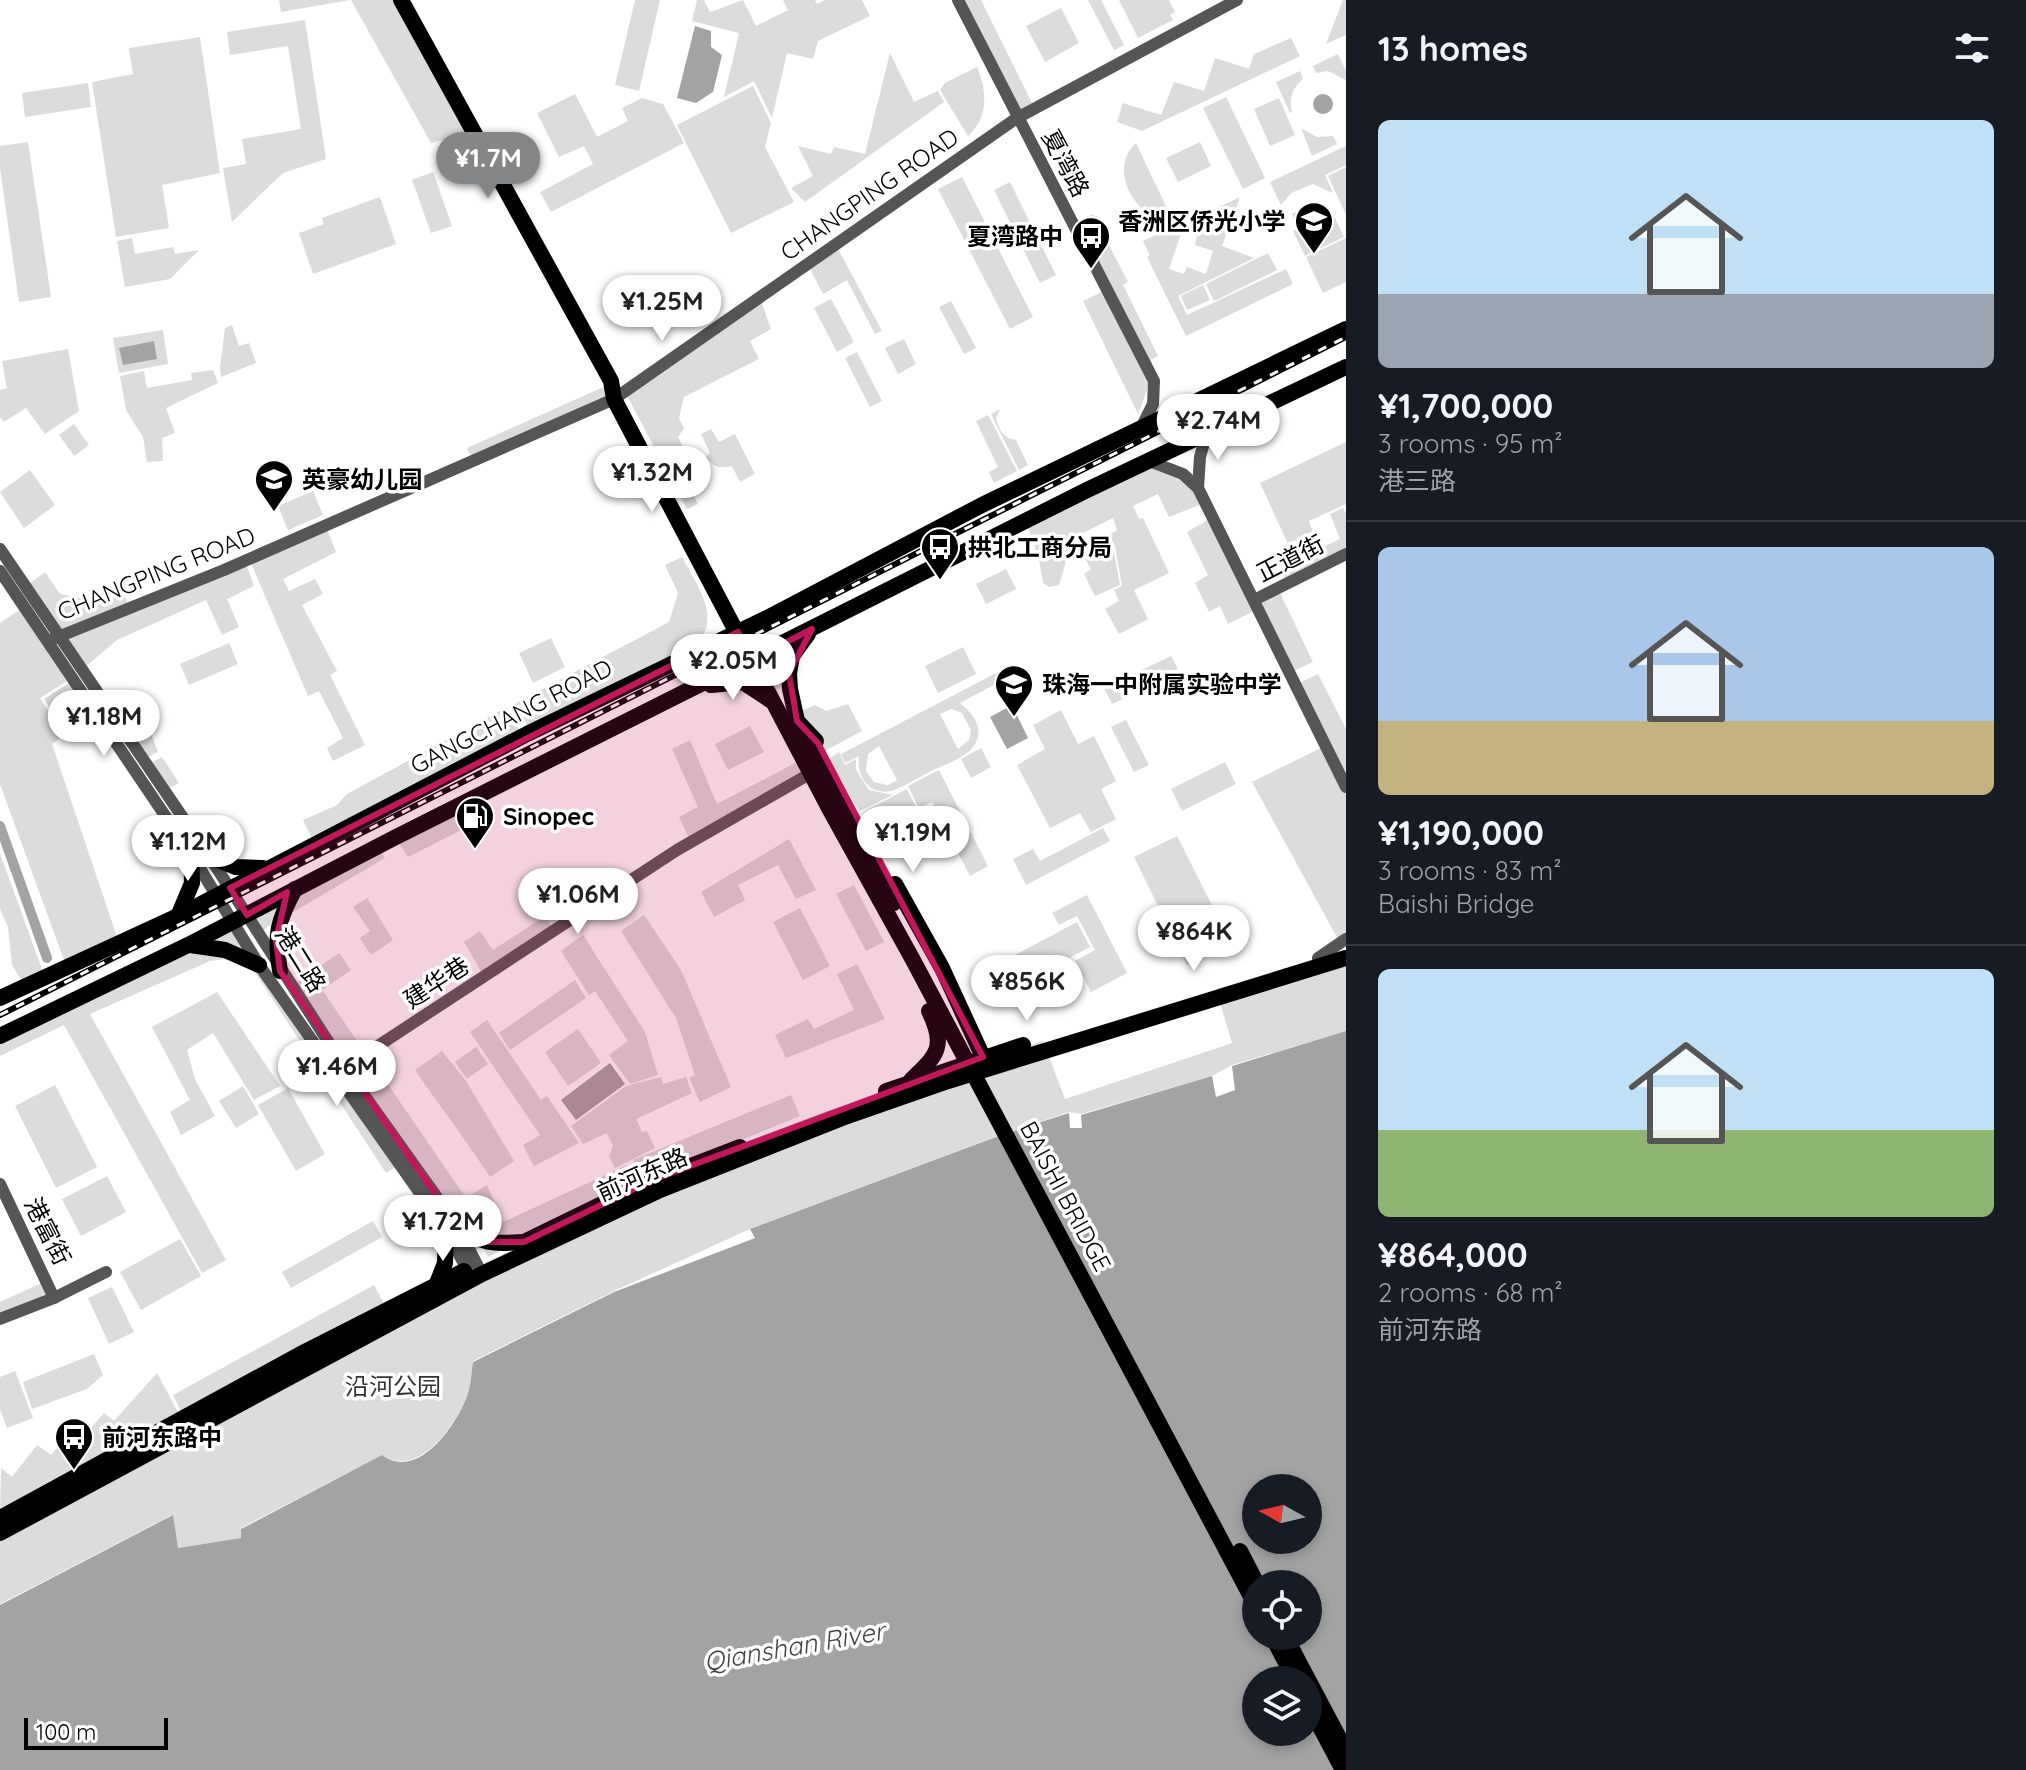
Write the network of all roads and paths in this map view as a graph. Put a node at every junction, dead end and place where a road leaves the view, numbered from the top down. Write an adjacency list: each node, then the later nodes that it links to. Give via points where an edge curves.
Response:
1 (401, 0): 7 (main road)
2 (958, 0): 4 (street, 夏湾路)
3 (1237, 0): 4 (street, CHANGPING ROAD)
4 (1017, 118): 7 (street, CHANGPING ROAD); 8 (street, 夏湾路, via 1154,381 1149,415)
5 (1346, 329): 8 (main road, GANGCHANG ROAD)
6 (1346, 367): 9 (main road)
7 (616, 391): 15 (main road); 18 (main road); 19 (street, CHANGPING ROAD, via 224,570)
8 (1136, 432): 18 (main road, GANGCHANG ROAD)
9 (1207, 432): 10 (main road); 11 (street)
10 (1149, 461): 11 (street, via 1183,474); 17 (main road)
11 (1198, 488): 16 (street)
12 (0, 549): 19 (street, 港二路)
13 (1346, 554): 16 (street, 正道街)
14 (0, 571): 19 (street, 港二路)
15 (717, 594): 18 (main road); 20 (main road, via 721,619)
16 (1254, 600): 26 (street)
17 (812, 629): 21 (main road); 24 (main road, via 792,656)
18 (742, 630): 20 (main road, GANGCHANG ROAD); 21 (main road)
19 (53, 638): 28 (street, 港二路); 29 (street, 港二路)
20 (707, 647): 30 (main road, GANGCHANG ROAD)
21 (756, 658): 22 (main road); 23 (main road); 24 (main road)
22 (694, 688): 23 (main road, via 743,682); 31 (main road)
23 (775, 704): 24 (main road)
24 (792, 724): 25 (main road); 27 (main road); 44 (main road, via 818,743 942,968)
25 (806, 776): 45 (street, 建华巷, via 677,850); 46 (main road, via 900,951 940,1038 926,1066)
26 (1346, 787)
27 (835, 806): 57 (main road, BAISHI BRIDGE); 58 (main road, BAISHI BRIDGE)
28 (191, 854): 32 (street, 港二路); 33 (main road, via 192,883)
29 (209, 856): 30 (main road, via 236,867); 32 (street, 港二路)
30 (269, 867): 32 (main road, GANGCHANG ROAD)
31 (296, 888): 34 (main road); 41 (main road, via 277,931)
32 (223, 892): 33 (main road, GANGCHANG ROAD); 34 (street, 港二路)
33 (178, 916): 42 (main road, GANGCHANG ROAD)
34 (240, 918): 36 (main road); 40 (street, 港二路); 41 (street, 港二路)
35 (1346, 939): 38 (street)
36 (188, 945): 40 (main road, via 225,950); 43 (main road)
37 (1346, 948): 38 (main road, 前河东路)
38 (1318, 958): 44 (main road, 前河东路)
39 (1346, 958): 51 (main road, 前河东路, via 1033,1053 842,1118)
40 (259, 965): 45 (street, 港二路)
41 (280, 971): 45 (street, 港二路)
42 (0, 998)
43 (0, 1036)
44 (983, 1057): 46 (main road, 前河东路)
45 (342, 1074): 48 (street, 港二路)
46 (907, 1083): 49 (main road, 前河东路, via 639,1186)
47 (0, 1184): 53 (street, 港富街)
48 (451, 1227): 49 (main road, via 481,1242); 51 (street, 港二路); 52 (main road)
49 (524, 1242): 51 (main road, 前河东路)
50 (106, 1272): 53 (street, 港富街)
51 (474, 1272): 52 (main road, 前河东路); 56 (main road, 前河东路)
52 (436, 1286): 55 (main road, 前河东路)
53 (54, 1298): 54 (street, 港富街)
54 (0, 1319)
55 (0, 1518)
56 (0, 1533)
57 (1249, 1570)
58 (1242, 1580)
59 (1292, 1650): 61 (main road)
60 (1322, 1730): 62 (main road)
61 (1346, 1751)
62 (1343, 1770)

